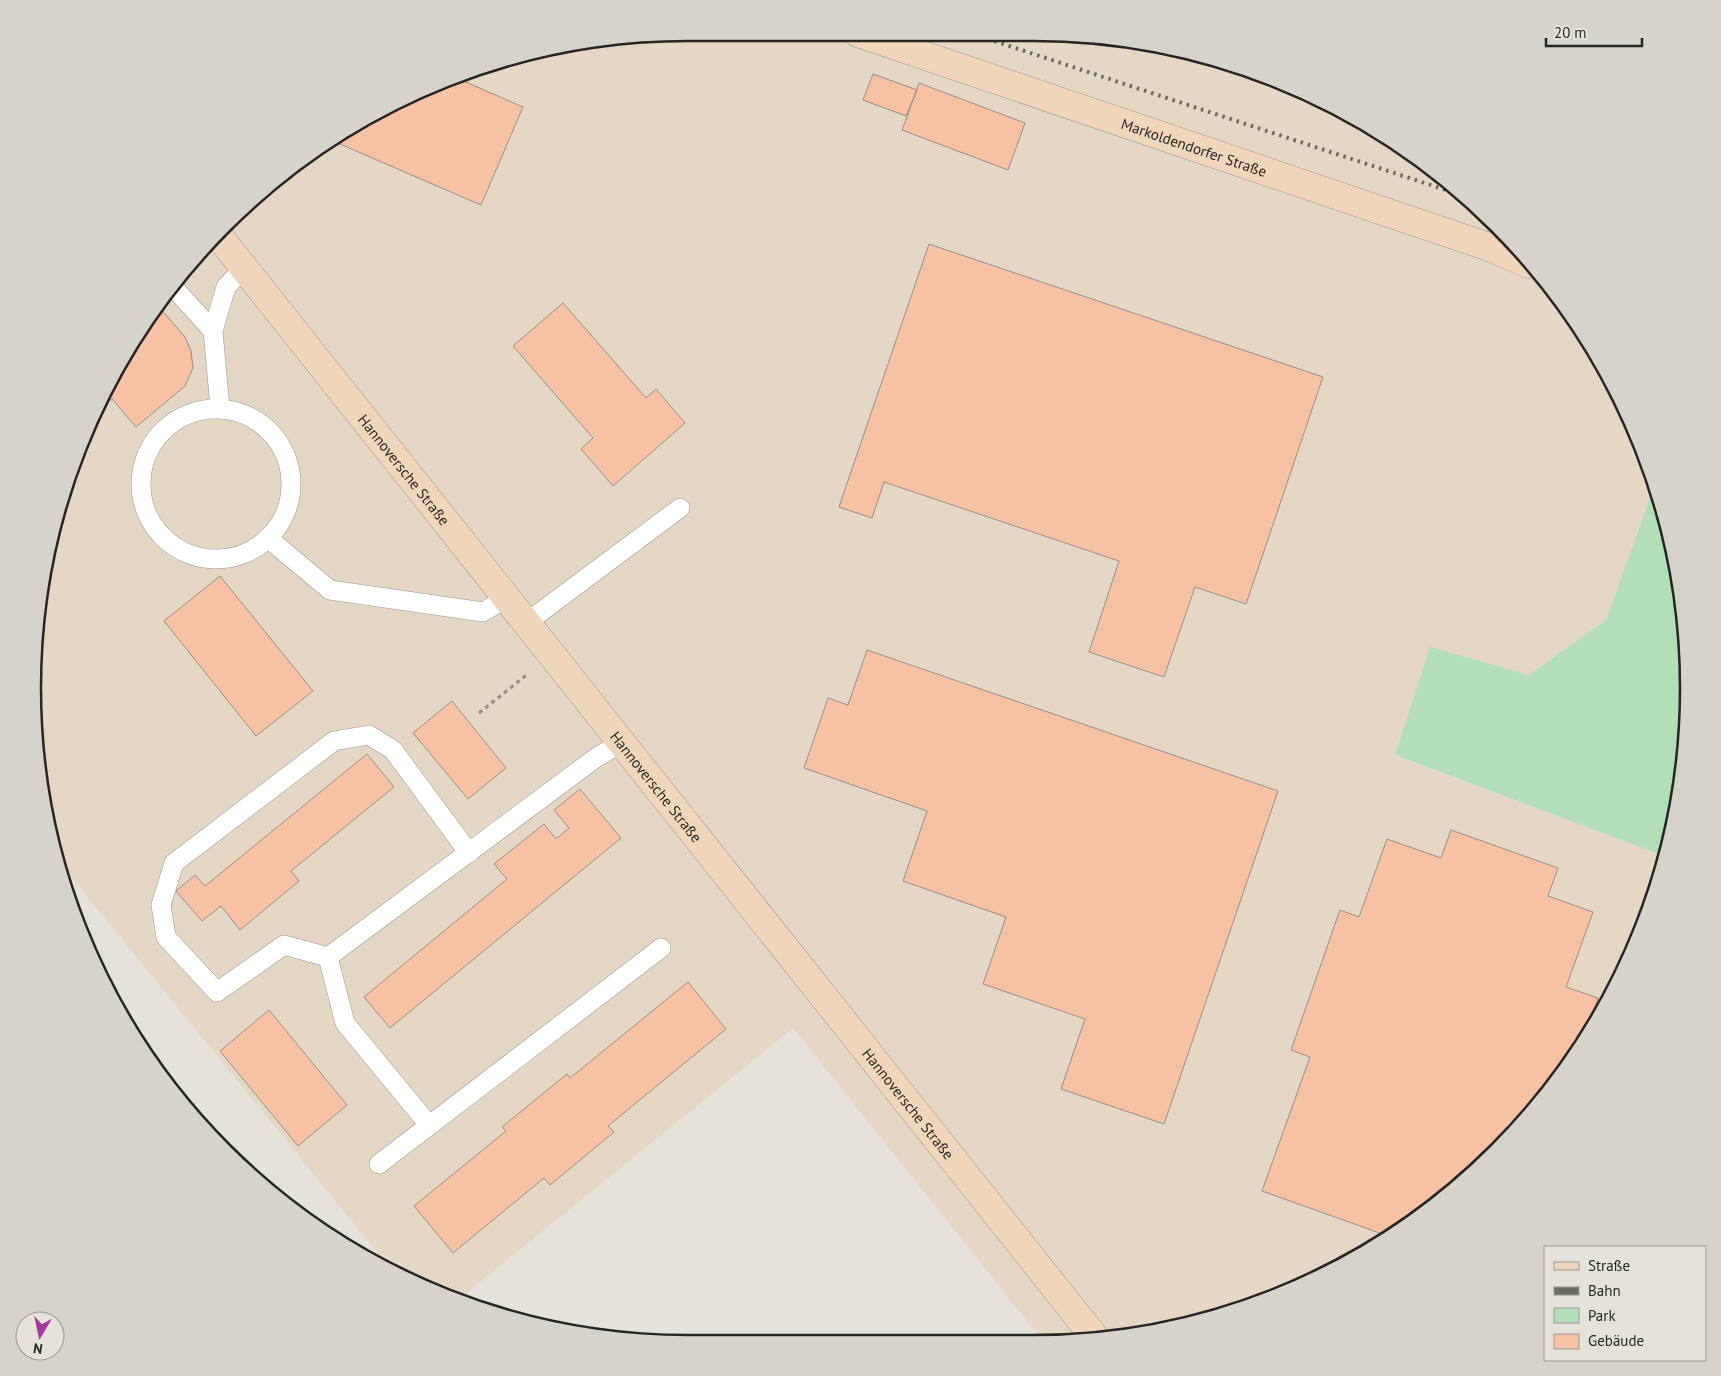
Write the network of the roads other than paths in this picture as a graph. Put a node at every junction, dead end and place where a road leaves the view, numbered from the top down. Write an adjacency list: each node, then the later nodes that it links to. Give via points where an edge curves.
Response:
1 (882, 41): 3 (main road, Markoldendorfer Straße)
2 (222, 240): 4 (main road, Hannoversche Straße)
3 (1516, 258)
4 (244, 268): 6 (lane, via 226,288); 10 (main road, Hannoversche Straße)
5 (177, 291): 6 (lane)
6 (213, 332): 7 (lane)
7 (220, 408): 9 (lane, via 244,414 266,427 282,446 291,470 291,495 284,519); 9 (lane, via 195,411 172,422 155,439 144,462 140,486 145,510 157,532 176,548 199,558 224,560 248,553)
8 (680, 508): 11 (lane)
9 (268, 539): 10 (lane, via 330,590 483,612)
10 (506, 598): 11 (main road, Hannoversche Straße)
11 (526, 623): 12 (main road, Hannoversche Straße)
12 (621, 743): 13 (lane, via 597,757); 18 (main road, Hannoversche Straße)
13 (468, 852): 15 (lane); 15 (lane, via 393,750 369,734 334,741 174,863 161,905 166,937 217,992 284,945)
14 (662, 948): 16 (lane)
15 (328, 957): 16 (lane, via 345,1023)
16 (429, 1125): 17 (lane)
17 (379, 1164)
18 (1090, 1332)

